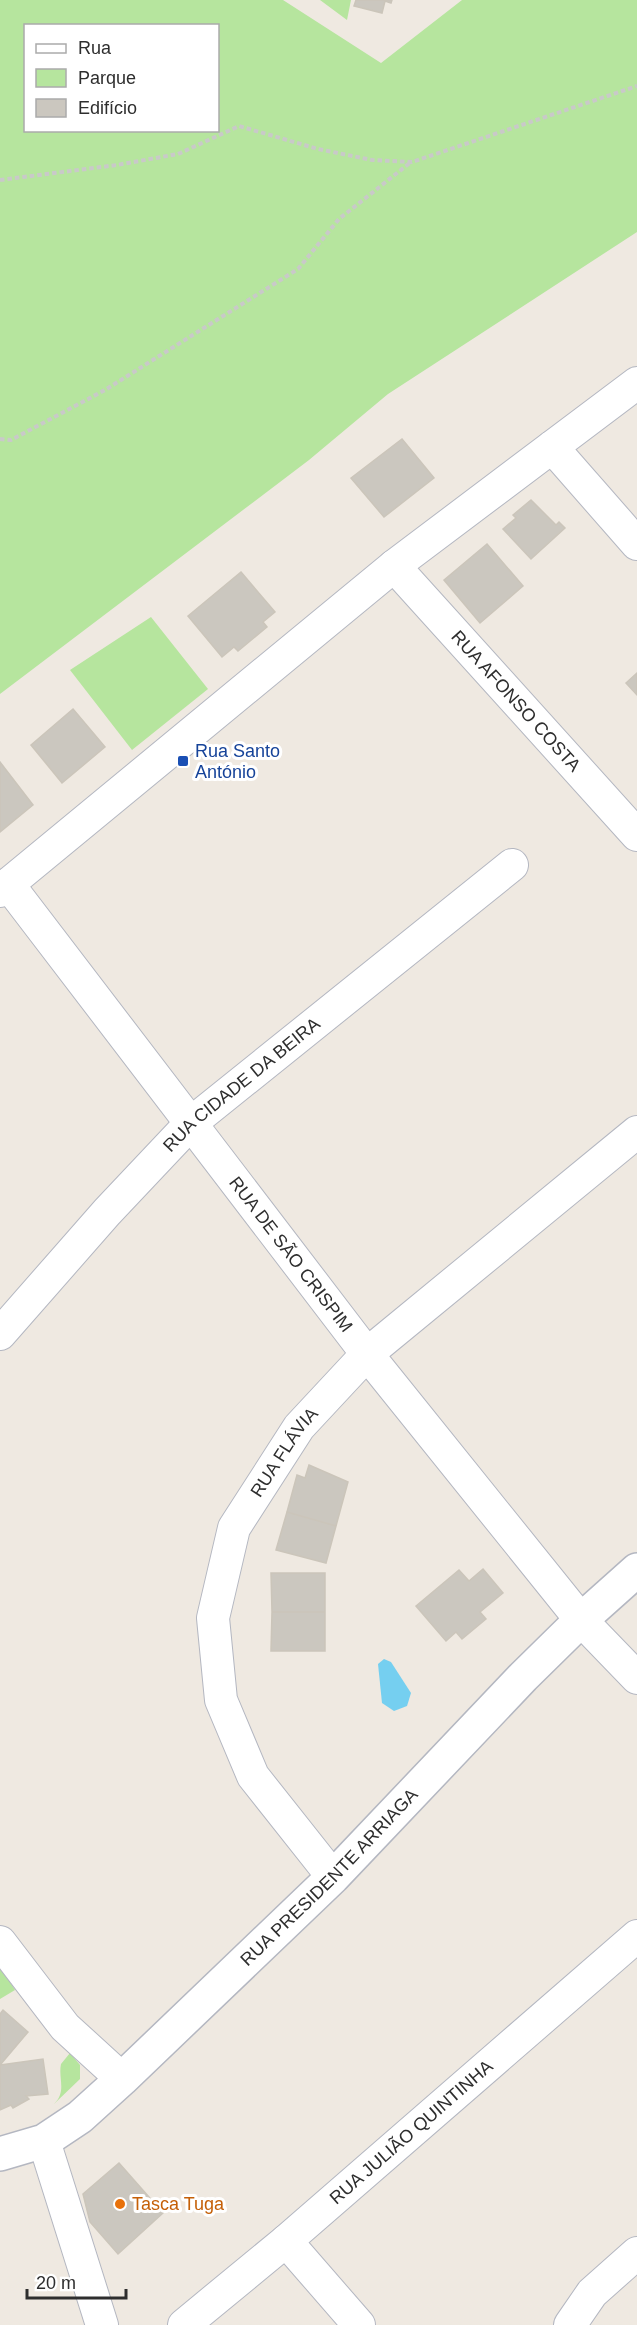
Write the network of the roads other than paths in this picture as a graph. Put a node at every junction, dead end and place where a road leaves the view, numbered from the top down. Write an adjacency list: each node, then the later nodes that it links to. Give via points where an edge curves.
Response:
1 (637, 383): 2 (street)
2 (552, 447): 3 (street); 4 (street)
3 (637, 544)
4 (394, 566): 5 (street, RUA AFONSO COSTA); 7 (street)
5 (637, 835)
6 (512, 865): 8 (street, RUA CIDADE DA BEIRA)
7 (4, 888): 8 (street, RUA DE SÃO CRISPIM)
8 (190, 1123): 10 (street, RUA CIDADE DA BEIRA); 11 (street, RUA DE SÃO CRISPIM)
9 (637, 1132): 11 (street, RUA FLÁVIA)
10 (0, 1334)
11 (367, 1354): 13 (street, RUA DE SÃO CRISPIM); 15 (street, RUA FLÁVIA, via 299,1427 234,1528 213,1618 221,1700 253,1776)
12 (637, 1570): 13 (street, RUA PRESIDENTE ARRIAGA)
13 (581, 1620): 14 (street, RUA DE SÃO CRISPIM); 15 (street, RUA PRESIDENTE ARRIAGA)
14 (637, 1678)
15 (333, 1877): 18 (street, RUA PRESIDENTE ARRIAGA)
16 (637, 1936): 21 (street, RUA JULIÃO QUINTINHA)
17 (0, 1942): 18 (street, via 65,2027)
18 (122, 2079): 19 (street, RUA PRESIDENTE ARRIAGA, via 80,2117)
19 (44, 2141): 20 (street, RUA PRESIDENTE ARRIAGA); 23 (street)
20 (0, 2154)
21 (286, 2241): 24 (street, RUA JULIÃO QUINTINHA); 25 (street)
22 (637, 2253): 26 (street, via 592,2293)
23 (102, 2325)
24 (184, 2325)
25 (359, 2325)
26 (570, 2325)

